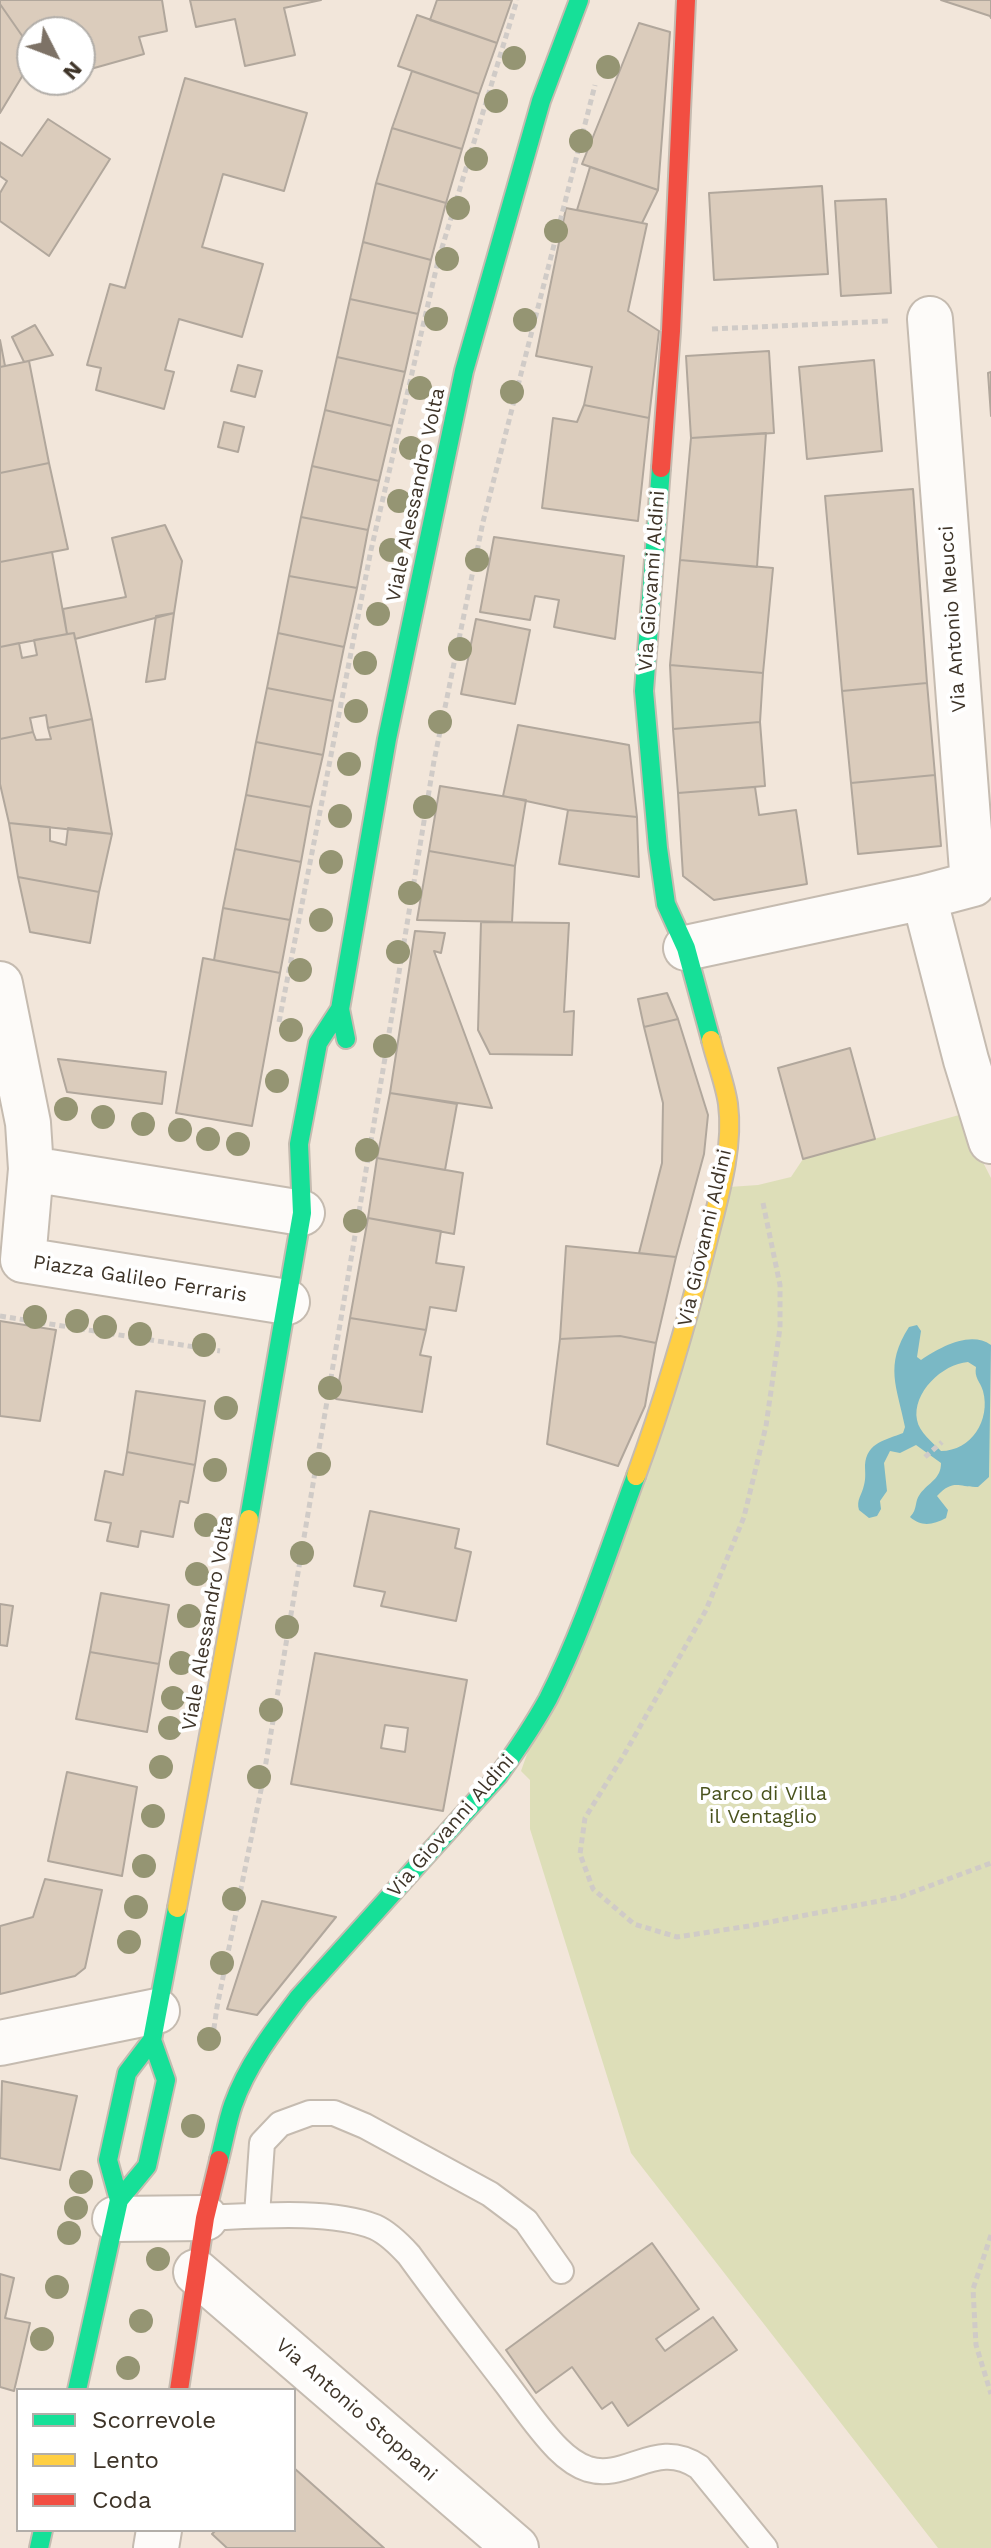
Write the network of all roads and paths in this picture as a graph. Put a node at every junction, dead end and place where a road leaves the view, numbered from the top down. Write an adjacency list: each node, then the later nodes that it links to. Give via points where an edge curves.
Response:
1 (517, 0): 13 (path, via 438,261 371,550)
2 (579, 0): 12 (main road, Viale Alessandro Volta, via 541,101 464,371 387,739)
3 (669, 0): 5 (street, Via Giovanni Aldini)
4 (686, 0): 5 (main road, Via Giovanni Aldini)
5 (685, 43): 8 (main road, Via Giovanni Aldini)
6 (596, 80): 14 (path, via 483,522 434,761)
7 (930, 319): 8 (path); 9 (street, Via Antonio Meucci, via 973,884)
8 (671, 331): 10 (main road, Via Giovanni Aldini, via 644,691 666,904)
9 (924, 897): 10 (street, Via Antonio Meucci); 17 (street)
10 (686, 948): 34 (main road, Via Giovanni Aldini, via 728,1104 722,1184 653,1430 569,1654 547,1700 498,1776 273,2031 233,2105)
11 (0, 984): 18 (street, Piazza Galileo Ferraris, via 28,1123)
12 (340, 1009): 16 (main road, Viale Alessandro Volta, via 347,1048); 21 (main road, Viale Alessandro Volta, via 318,1043 299,1144)
13 (277, 1032)
14 (388, 1038)
15 (386, 1053): 31 (path, via 263,1780)
16 (344, 1063)
17 (991, 1141)
18 (31, 1169): 21 (street); 22 (street, Piazza Galileo Ferraris)
19 (318, 1173): 21 (main road, Viale Alessandro Volta)
20 (761, 1198): 28 (path, via 780,1285 780,1328 766,1426 744,1517 706,1610 585,1818 580,1854 593,1889 634,1924 677,1937 900,1897)
21 (302, 1213): 23 (main road, Viale Alessandro Volta)
22 (11, 1267): 23 (street, Piazza Galileo Ferraris)
23 (287, 1302): 29 (main road, Viale Alessandro Volta)
24 (0, 1316): 25 (path)
25 (220, 1351)
26 (942, 1442): 27 (path)
27 (925, 1457)
28 (991, 1863)
29 (154, 2025): 30 (street); 32 (main road, Viale Alessandro Volta, via 127,2073 108,2160); 32 (main road, Viale Alessandro Volta, via 166,2080 147,2166)
30 (0, 2043)
31 (210, 2051)
32 (117, 2210): 34 (street); 38 (main road, Viale Alessandro Volta)
33 (257, 2215): 34 (lane); 36 (lane, via 262,2143 280,2124 310,2113 334,2113 490,2194 526,2221); 42 (lane, via 356,2222 391,2237 539,2427 573,2462 610,2471 660,2455 691,2461)
34 (205, 2218): 37 (main road, Via Giovanni Aldini)
35 (991, 2235): 40 (path, via 973,2289 976,2345)
36 (561, 2271)
37 (196, 2272): 39 (main road, Via Giovanni Aldini); 41 (street, Via Antonio Stoppani)
38 (77, 2388)
39 (179, 2388)
40 (991, 2394)
41 (516, 2548)
42 (765, 2548)

